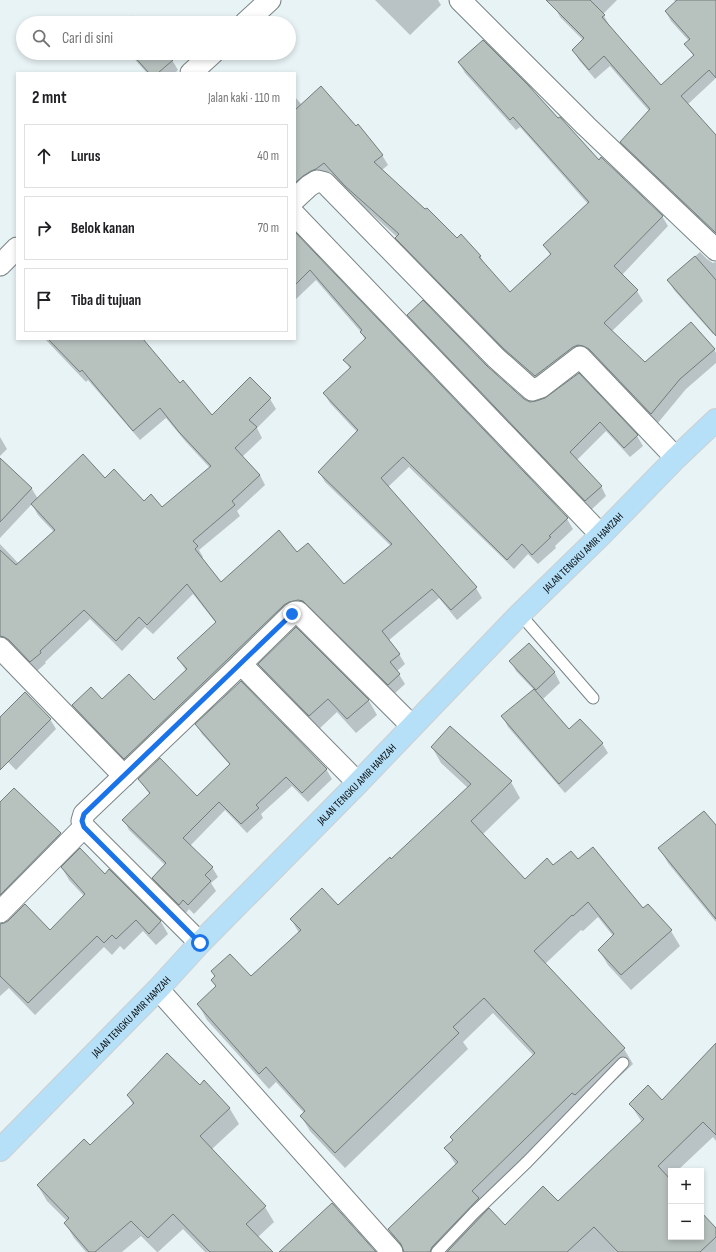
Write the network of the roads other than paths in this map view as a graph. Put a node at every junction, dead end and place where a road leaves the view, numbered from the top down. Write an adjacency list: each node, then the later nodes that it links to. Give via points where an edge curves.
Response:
1 (270, 0): 3 (street)
2 (460, 0): 9 (street, via 586,126)
3 (253, 16)
4 (205, 60): 5 (street)
5 (192, 72)
6 (296, 198): 12 (street, via 317,181 325,183 496,358 532,390 541,387 580,357)
7 (296, 216): 13 (street)
8 (16, 249): 10 (street)
9 (716, 250)
10 (0, 265)
11 (716, 420): 12 (highway, JALAN TENGKU AMIR HAMZAH)
12 (676, 458): 13 (highway, JALAN TENGKU AMIR HAMZAH)
13 (601, 536): 14 (highway, JALAN TENGKU AMIR HAMZAH)
14 (520, 614): 17 (lane); 18 (highway, JALAN TENGKU AMIR HAMZAH)
15 (0, 648): 19 (street)
16 (241, 664): 18 (street, via 292,614 298,612); 19 (street); 20 (street)
17 (593, 698)
18 (412, 726): 20 (highway, JALAN TENGKU AMIR HAMZAH)
19 (124, 776): 21 (street, via 84,814)
20 (358, 783): 23 (highway, JALAN TENGKU AMIR HAMZAH)
21 (84, 827): 22 (street); 23 (street)
22 (0, 912)
23 (200, 943): 24 (highway, JALAN TENGKU AMIR HAMZAH)
24 (158, 989): 26 (highway, JALAN TENGKU AMIR HAMZAH); 27 (street)
25 (623, 1063): 28 (lane)
26 (0, 1150)
27 (392, 1252)
28 (437, 1252)

